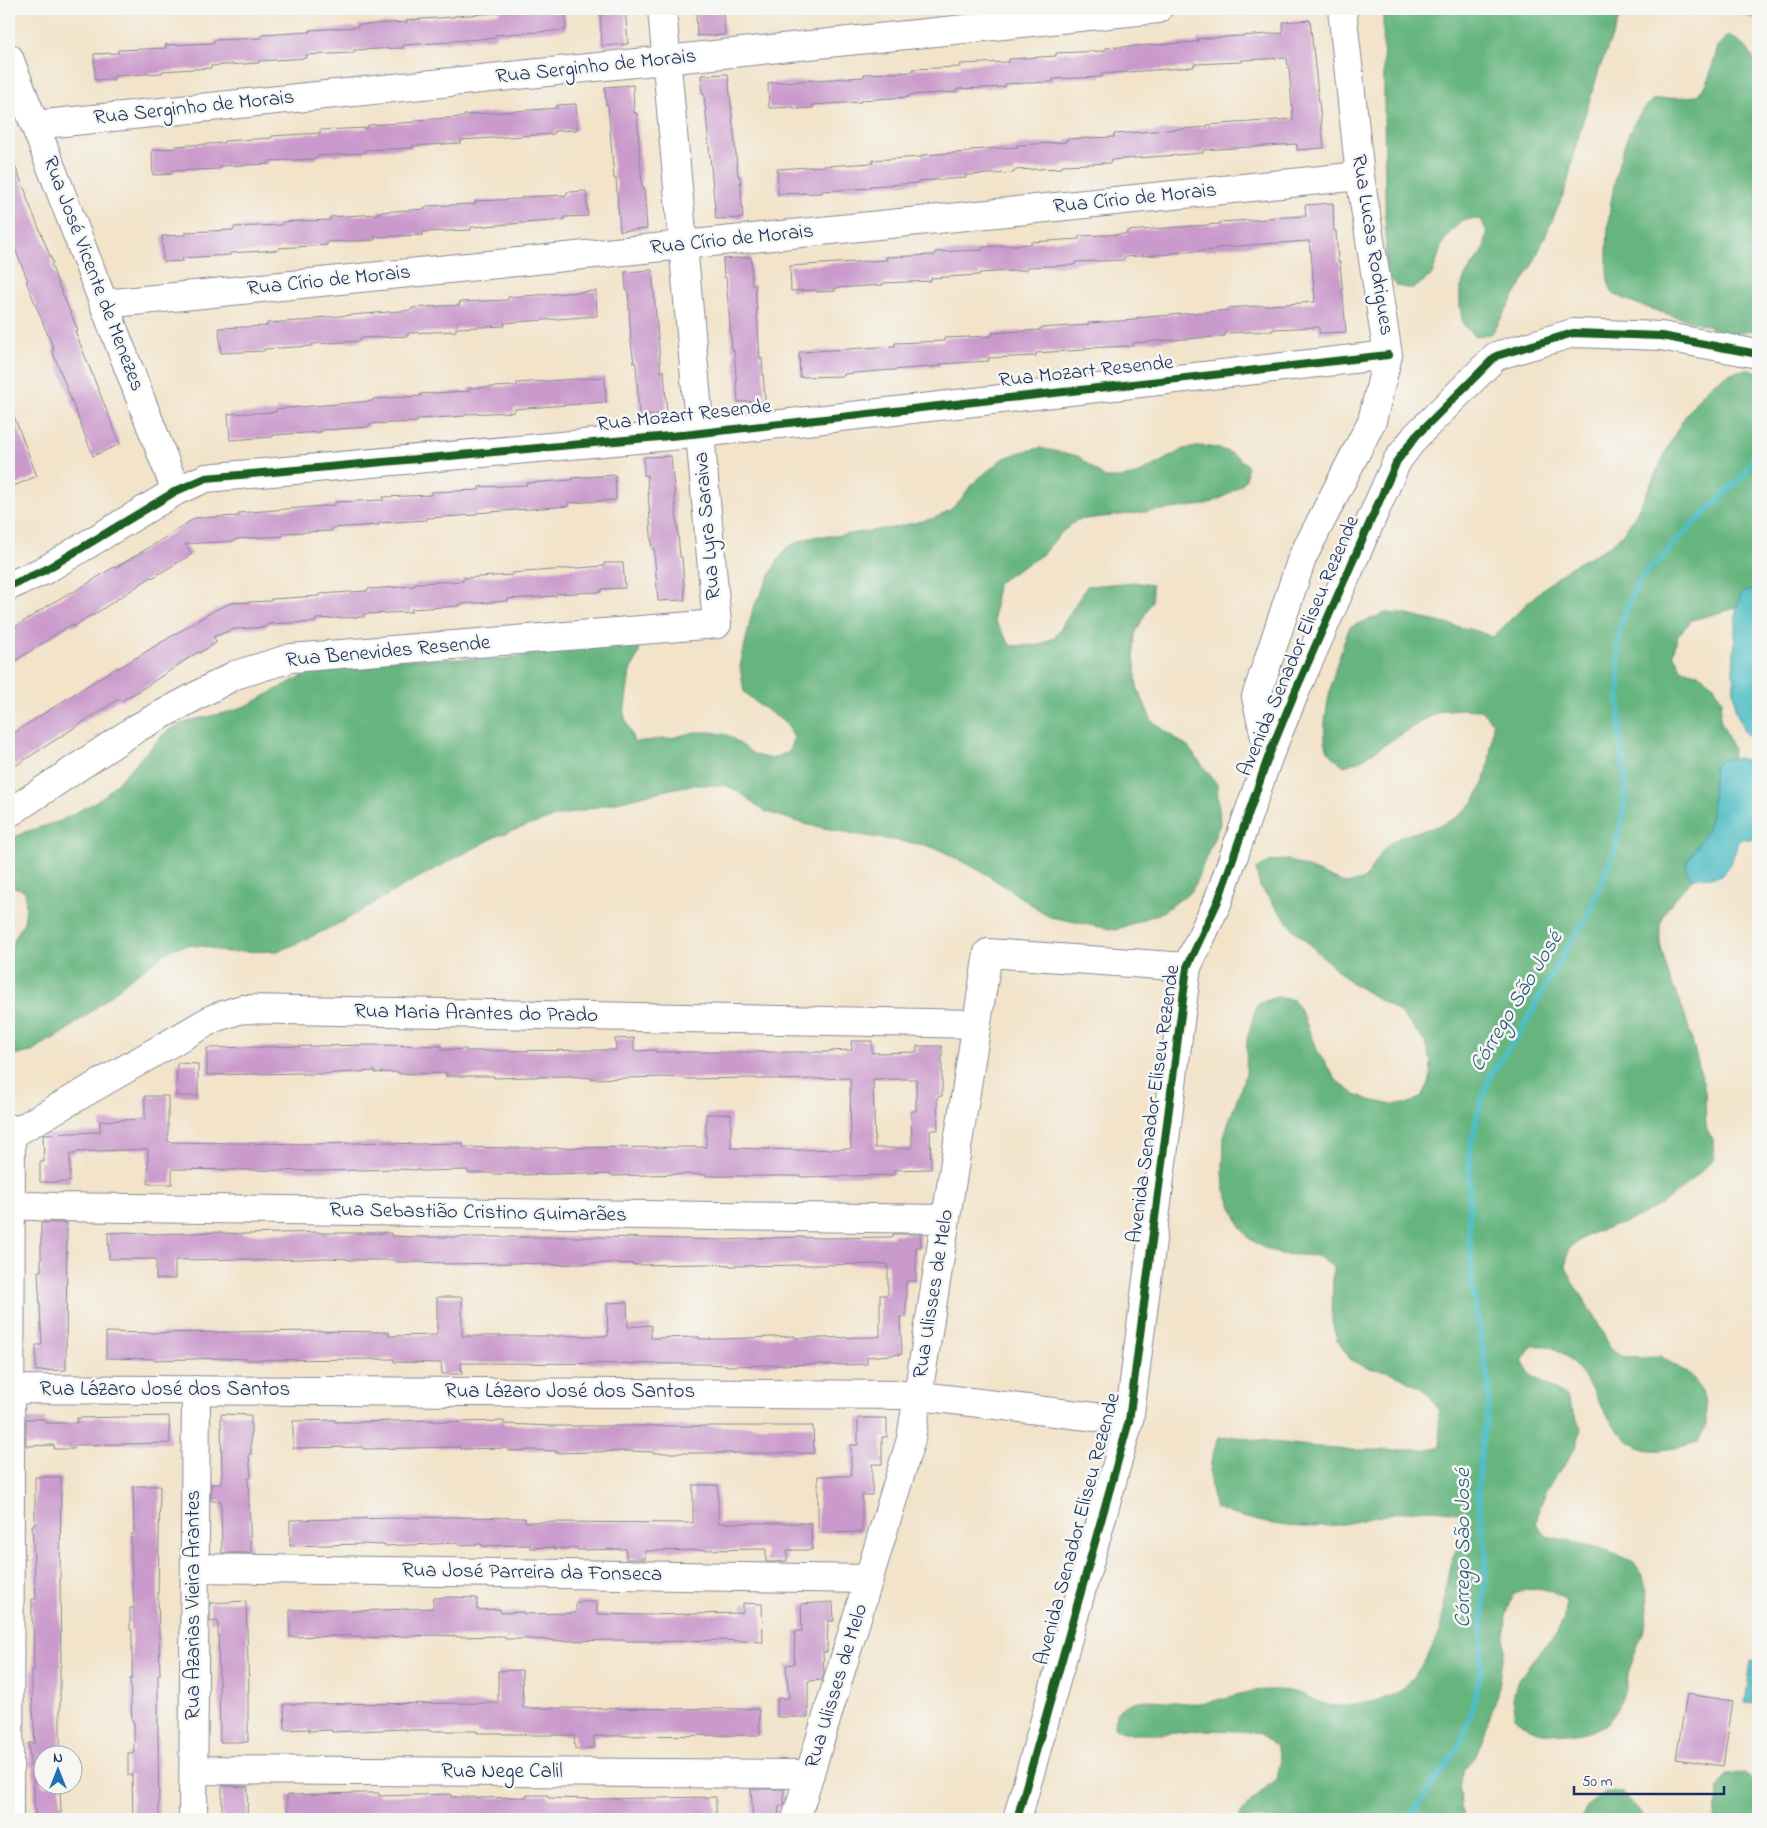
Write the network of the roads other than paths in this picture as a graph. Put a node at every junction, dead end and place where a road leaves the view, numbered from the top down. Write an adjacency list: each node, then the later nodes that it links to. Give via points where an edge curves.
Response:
1 (662, 9): 5 (street, Rua Lyra Saraiva)
2 (1158, 9): 5 (street, Rua Serginho de Morais)
3 (1342, 9): 7 (street, Rua Lucas Rodrigues)
4 (9, 58): 6 (street, Rua José Vicente de Menezes)
5 (666, 60): 6 (street, Rua Serginho de Morais); 8 (street, Rua Lyra Saraiva)
6 (35, 125): 9 (street, Rua José Vicente de Menezes)
7 (1360, 176): 8 (street, Rua Círio de Morais); 11 (street, Rua Lucas Rodrigues)
8 (683, 245): 9 (street, Rua Círio de Morais); 12 (street, Rua Lyra Saraiva)
9 (105, 304): 13 (street, Rua José Vicente de Menezes)
10 (1758, 354): 16 (street, Avenida Senador Eliseu Rezende, via 1661,336 1573,333 1496,356 1416,436 1397,461)
11 (1388, 355): 12 (street, Rua Mozart Resende); 16 (street, Rua Lucas Rodrigues, via 1372,421 1302,558 1256,697)
12 (700, 433): 13 (street, Rua Mozart Resende, via 206,478); 15 (street, Rua Lyra Saraiva)
13 (176, 492): 14 (street, Rua Mozart Resende, via 45,570)
14 (9, 585)
15 (717, 624): 17 (street, Rua Benevides Resende, via 291,658 235,675 137,728)
16 (1269, 755): 18 (street, Avenida Senador Eliseu Rezende, via 1218,901)
17 (9, 812)
18 (1187, 968): 19 (street, Rua Ulisses de Melo, via 988,953); 26 (street, Avenida Senador Eliseu Rezende)
19 (977, 1024): 20 (street, Rua Maria Arantes do Prado, via 242,1009 214,1018); 22 (street, Rua Ulisses de Melo)
20 (9, 1133): 21 (street)
21 (11, 1205): 22 (street, Rua Sebastião Cristino Guimarães); 23 (street)
22 (946, 1219): 25 (street, Rua Ulisses de Melo)
23 (10, 1389): 24 (street, Rua Lázaro José dos Santos); 31 (street)
24 (196, 1390): 25 (street, Rua Lázaro José dos Santos); 27 (street, Rua Azarias Vieira Arantes)
25 (918, 1395): 26 (street, Rua Lázaro José dos Santos); 28 (street, Rua Ulisses de Melo, via 912,1439)
26 (1129, 1421): 34 (street, Avenida Senador Eliseu Rezende)
27 (195, 1568): 28 (street, Rua José Parreira da Fonseca); 29 (street, Rua Azarias Vieira Arantes)
28 (869, 1579): 30 (street, Rua Ulisses de Melo)
29 (194, 1770): 30 (street, Rua Nege Calil); 32 (street, Rua Azarias Vieira Arantes)
30 (810, 1774): 33 (street, Rua Ulisses de Melo)
31 (9, 1819)
32 (193, 1819)
33 (796, 1819)
34 (1017, 1819)

